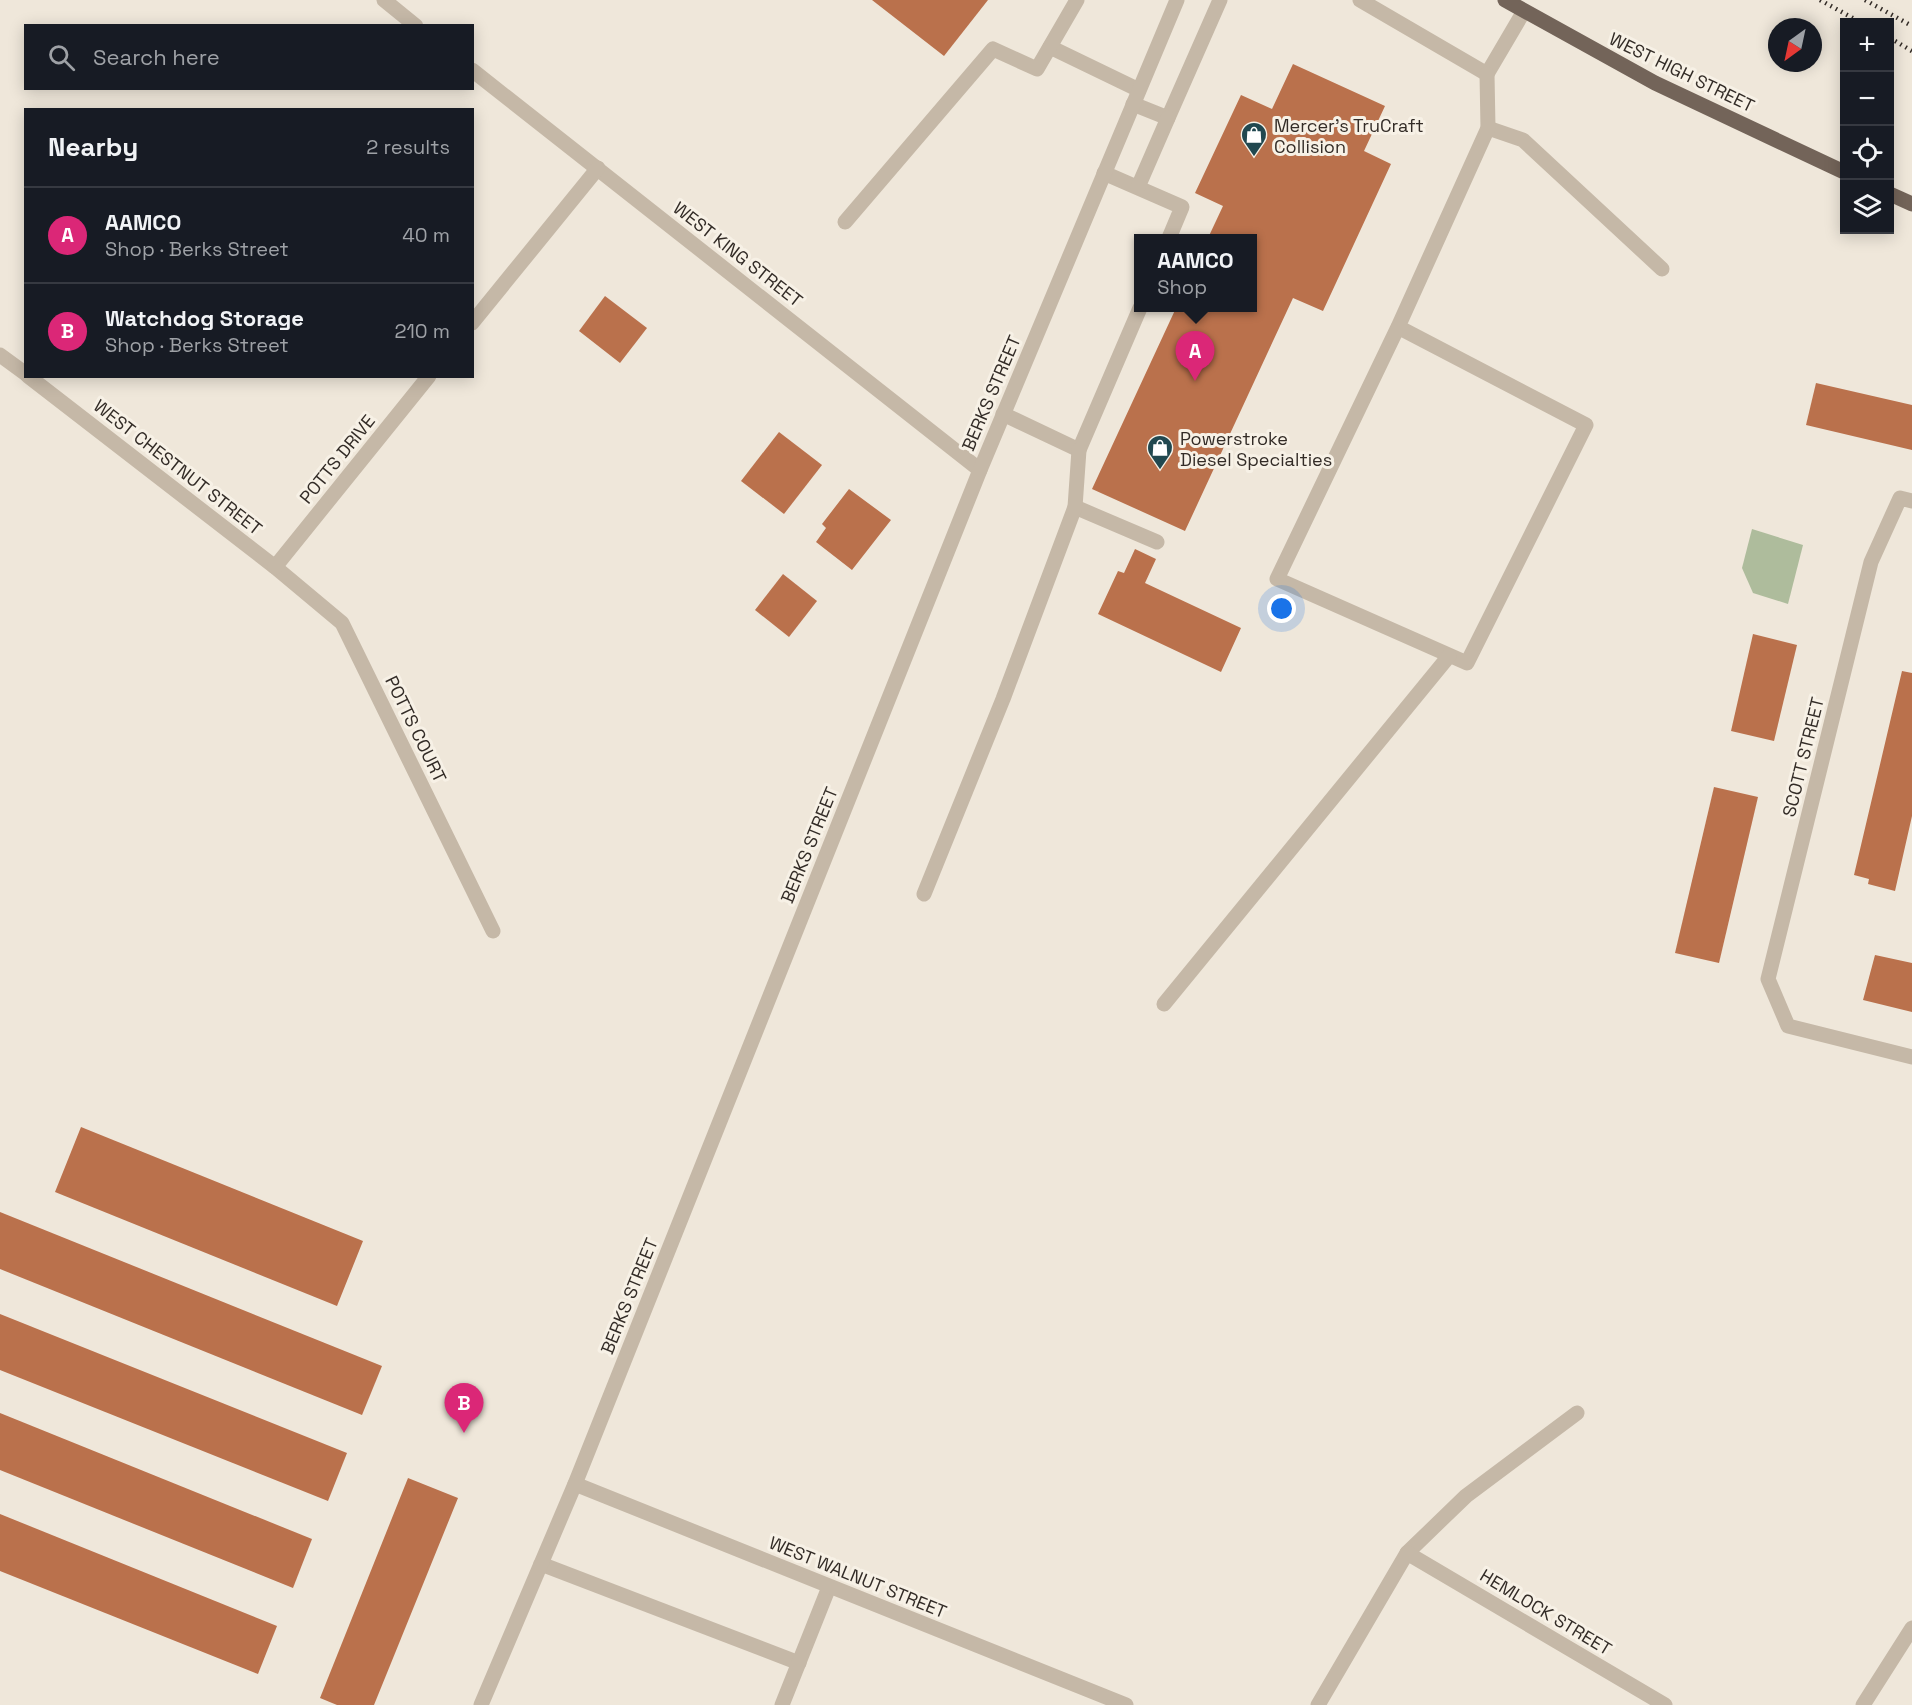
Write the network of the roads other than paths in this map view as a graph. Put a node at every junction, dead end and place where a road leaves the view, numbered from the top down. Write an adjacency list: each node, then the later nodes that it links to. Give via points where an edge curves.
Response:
1 (384, 0): 8 (street)
2 (1077, 0): 9 (street)
3 (1177, 0): 12 (street, BERKS STREET)
4 (1220, 0): 13 (street)
5 (1360, 0): 11 (street)
6 (1505, 0): 7 (main road, WEST HIGH STREET)
7 (1524, 11): 11 (street); 16 (main road, WEST HIGH STREET, via 1655,83)
8 (414, 24)
9 (1050, 47): 12 (street); 21 (street, via 1037,69 993,49)
10 (474, 72): 15 (street, WEST KING STREET)
11 (1487, 75): 14 (street)
12 (1136, 97): 13 (street); 17 (street, BERKS STREET)
13 (1168, 118): 18 (street)
14 (1488, 128): 23 (street, via 1523,140); 26 (street)
15 (598, 168): 25 (street); 33 (street, WEST KING STREET)
16 (1840, 170)
17 (1104, 174): 18 (street); 31 (street, BERKS STREET)
18 (1138, 187): 22 (street, via 1182,207)
19 (1894, 196): 20 (main road)
20 (1912, 204)
21 (845, 222)
22 (1171, 234)
23 (1662, 269)
24 (1138, 312): 32 (street)
25 (474, 321)
26 (1398, 327): 38 (street, via 1277,579); 38 (street, via 1586,425 1467,663)
27 (0, 354): 28 (street, WEST CHESTNUT STREET)
28 (24, 373)
29 (31, 378): 37 (street, WEST CHESTNUT STREET)
30 (427, 378): 37 (street, POTTS DRIVE)
31 (1003, 414): 32 (street); 33 (street, BERKS STREET)
32 (1079, 450): 35 (street)
33 (980, 470): 44 (street, BERKS STREET)
34 (1906, 500): 42 (street, SCOTT STREET, via 1871,562 1768,979 1788,1026)
35 (1075, 507): 36 (street); 39 (street)
36 (1156, 542)
37 (275, 567): 40 (street, POTTS COURT, via 342,623)
38 (1449, 656): 41 (street)
39 (924, 894)
40 (493, 931)
41 (1164, 1004)
42 (1912, 1057)
43 (1577, 1413): 45 (street, via 1466,1496)
44 (575, 1484): 46 (street, BERKS STREET); 47 (street, WEST WALNUT STREET)
45 (1407, 1553): 53 (street); 54 (street, HEMLOCK STREET)
46 (541, 1564): 49 (street); 50 (street, BERKS STREET)
47 (829, 1587): 49 (street); 52 (street, WEST WALNUT STREET)
48 (1912, 1628): 55 (street)
49 (799, 1662): 51 (street)
50 (482, 1705)
51 (782, 1705)
52 (1126, 1705)
53 (1318, 1705)
54 (1665, 1705)
55 (1863, 1705)

